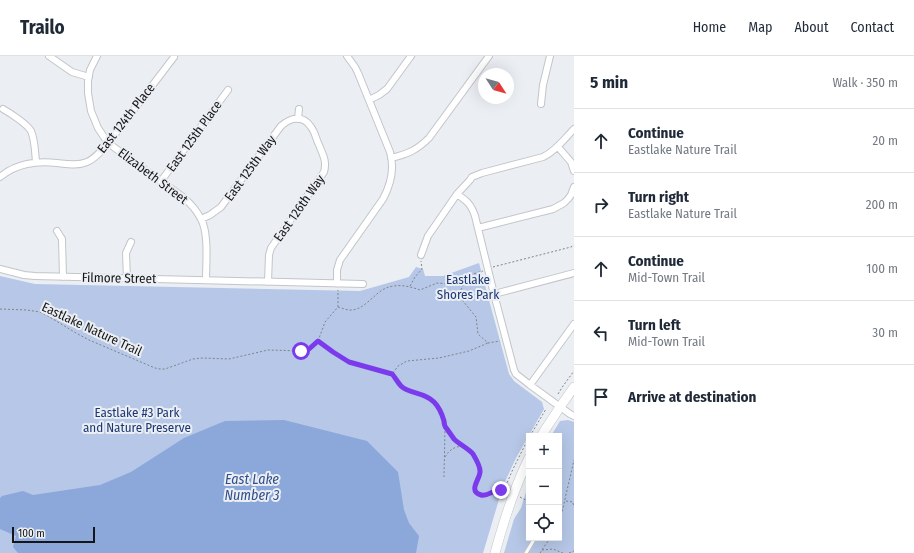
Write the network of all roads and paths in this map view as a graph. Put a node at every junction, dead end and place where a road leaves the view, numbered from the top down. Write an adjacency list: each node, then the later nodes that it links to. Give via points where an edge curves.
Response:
1 (49, 56): 8 (street, via 72,72)
2 (97, 56): 8 (street, Elizabeth Street)
3 (347, 56): 10 (street, via 358,73)
4 (411, 56): 10 (street, via 387,89)
5 (489, 56): 18 (street, via 429,138 415,150)
6 (550, 56): 11 (street)
7 (174, 57): 16 (street, East 124th Place)
8 (89, 76): 16 (street, Elizabeth Street, via 89,106 95,123)
9 (228, 90): 22 (street, East 125th Place)
10 (369, 100): 18 (street)
11 (541, 104)
12 (3, 109): 19 (street, via 30,130 34,140)
13 (299, 109): 14 (street)
14 (298, 119): 25 (street, East 125th Way, via 290,120 281,126 221,207); 38 (street, East 126th Way, via 308,124 312,130 325,160 325,168 319,182 271,248 268,256)
15 (574, 129): 17 (street)
16 (108, 142): 19 (street, East 124th Place, via 94,158 82,164); 22 (street, Elizabeth Street)
17 (558, 147): 20 (street, via 571,162); 24 (street, via 543,157 476,175)
18 (391, 158): 39 (street, via 392,173 388,190 340,260 337,270)
19 (36, 162): 21 (street, East 124th Place, via 15,167)
20 (574, 171)
21 (0, 177)
22 (161, 181): 25 (street, Elizabeth Street, via 188,201)
23 (574, 187): 26 (street, via 568,199 558,207)
24 (457, 194): 26 (street, via 472,207); 30 (street, via 428,236)
25 (201, 219): 37 (street, Elizabeth Street, via 206,238)
26 (478, 228): 32 (street)
27 (57, 230): 35 (street, via 62,239)
28 (131, 242): 36 (street, via 126,253)
29 (574, 245): 32 (path)
30 (421, 254): 41 (path, via 422,269)
31 (0, 269): 35 (street, Filmore Street, via 30,276)
32 (488, 269): 34 (path); 42 (street)
33 (574, 273): 42 (street)
34 (466, 276): 41 (path, via 451,284 437,283 420,290); 48 (path, via 461,290 463,301 476,317 478,334)
35 (63, 277): 36 (street, Filmore Street)
36 (127, 279): 37 (street, Filmore Street)
37 (206, 280): 38 (street, Filmore Street)
38 (268, 282): 39 (street, Filmore Street)
39 (338, 284): 40 (street, Filmore Street); 43 (path)
40 (363, 284)
41 (410, 287): 43 (path, via 394,286 384,289 355,310)
42 (494, 294): 46 (street)
43 (338, 307): 47 (path, via 325,322)
44 (0, 309): 47 (path, Eastlake Nature Trail, via 40,312 89,340 160,369 194,359 229,359 268,350 301,351 309,349)
45 (574, 324): 51 (street)
46 (506, 340): 48 (path); 51 (street, via 516,374)
47 (318, 341): 50 (path, via 349,362)
48 (488, 343): 50 (path, via 469,351 439,358 407,361 398,366)
49 (574, 371): 53 (path)
50 (392, 374): 57 (path, via 406,390 424,395 434,402 440,411)
51 (530, 385): 54 (street)
52 (574, 387): 54 (main road)
53 (558, 394)
54 (560, 407): 56 (street); 59 (main road)
55 (546, 409): 58 (path)
56 (574, 416)
57 (445, 428): 61 (path); 62 (path)
58 (531, 433)
59 (543, 433)
60 (526, 443): 61 (path, via 504,491 497,489 483,495 478,493 475,487 480,469 474,456)
61 (464, 446): 62 (path, via 453,448)
62 (445, 457): 65 (path)
63 (574, 460): 67 (path)
64 (526, 465): 75 (main road, via 513,494)
65 (444, 477)
66 (574, 499): 68 (path)
67 (565, 500): 68 (path); 70 (path)
68 (573, 502): 69 (path)
69 (574, 507)
70 (562, 512)
71 (533, 541): 76 (lane)
72 (548, 541): 73 (path)
73 (542, 550): 77 (path); 78 (path, via 553,549)
74 (574, 551): 79 (path)
75 (495, 553)
76 (526, 553)
77 (540, 553)
78 (563, 553)
79 (569, 553)

